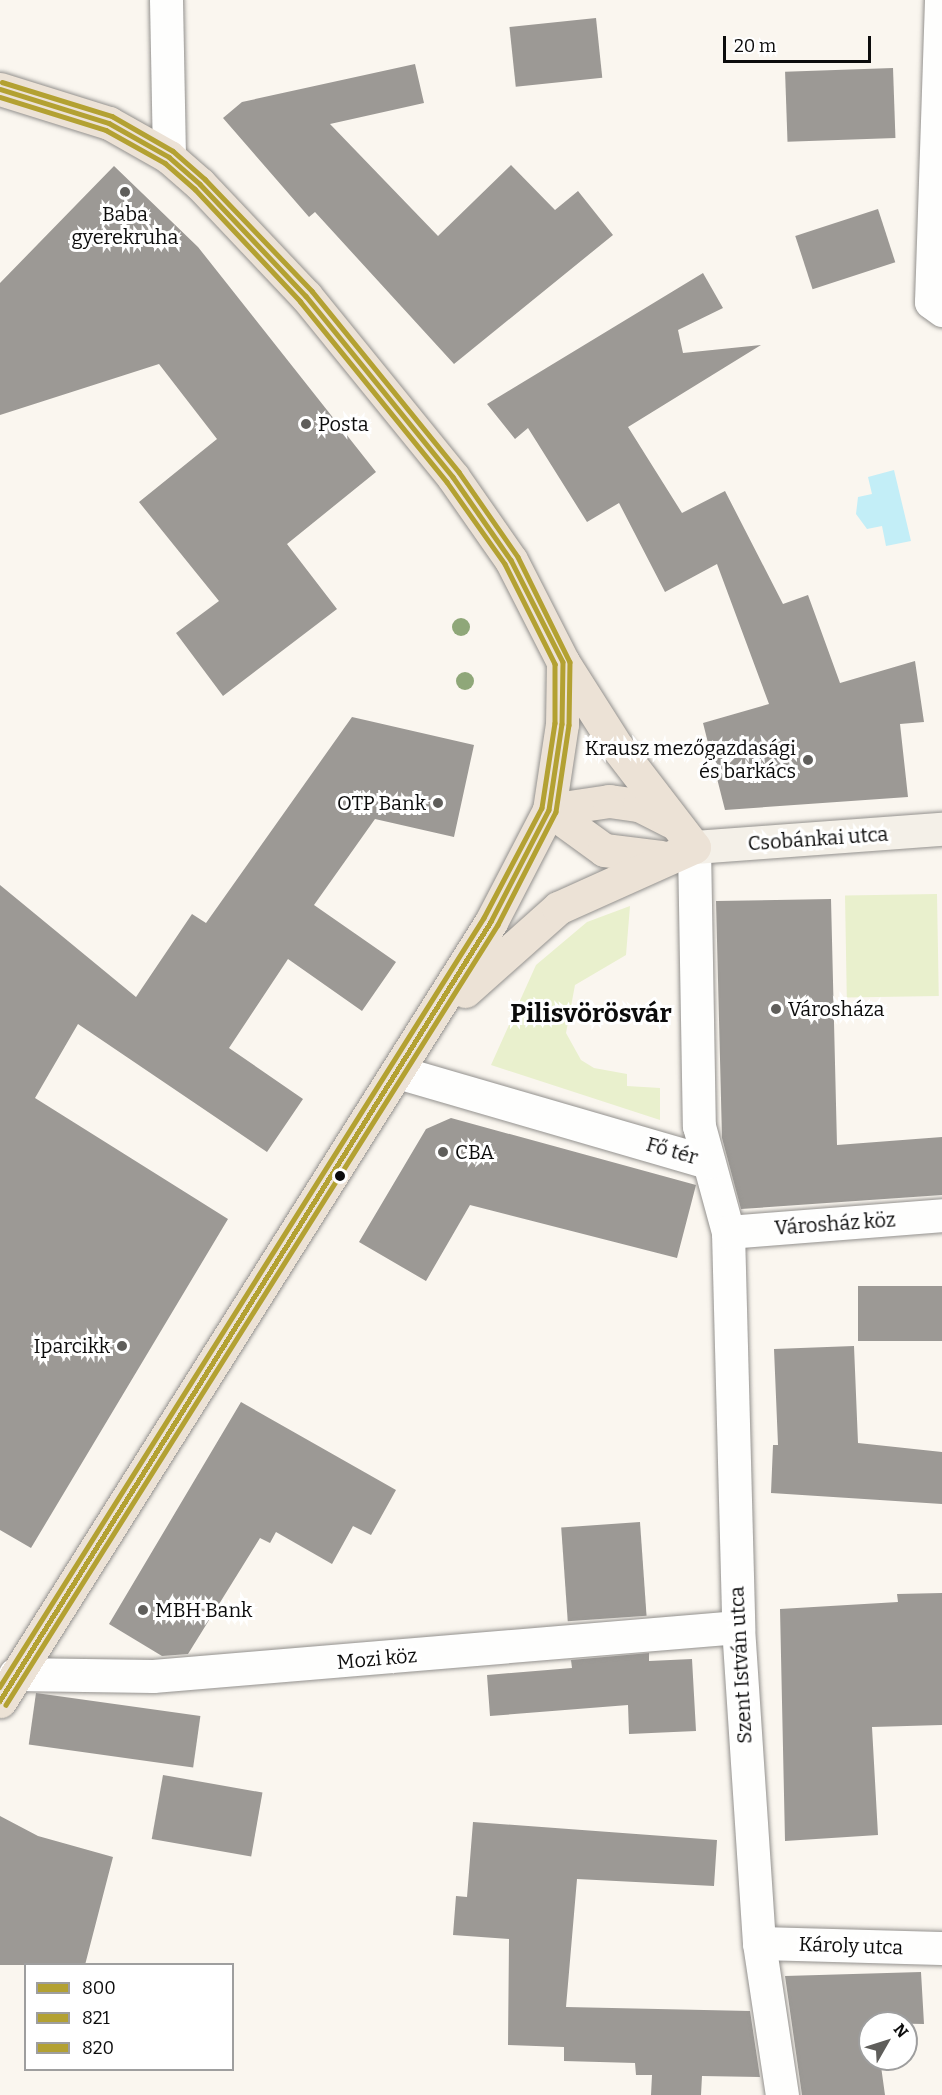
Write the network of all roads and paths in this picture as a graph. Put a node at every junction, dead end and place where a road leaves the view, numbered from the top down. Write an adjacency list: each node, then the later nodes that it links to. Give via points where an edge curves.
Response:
1 (166, 0): 4 (street)
2 (941, 0): 5 (street, via 931,302)
3 (0, 89): 4 (main road, via 109,123)
4 (169, 157): 6 (main road, via 306,296 453,477 511,560)
5 (942, 310)
6 (562, 662): 7 (main road, via 562,724); 8 (main road)
7 (549, 810): 8 (main road, via 609,801 639,805); 10 (main road, via 604,850); 11 (main road)
8 (673, 822): 10 (main road)
9 (942, 829): 10 (main road, Csobánkai utca)
10 (680, 852): 11 (main road, via 595,888 538,922); 13 (street, Fő tér, via 697,1084)
11 (428, 1028): 12 (main road)
12 (401, 1073): 13 (street, Fő tér); 17 (main road)
13 (708, 1162): 15 (street, Szent István utca)
14 (942, 1215): 15 (street, Városház köz)
15 (728, 1232): 16 (street, Szent István utca)
16 (738, 1627): 17 (street, Mozi köz); 18 (street, Szent István utca)
17 (8, 1688)
18 (759, 1943): 19 (street, Károly utca); 20 (street, Szent István utca)
19 (942, 1948)
20 (782, 2095)

